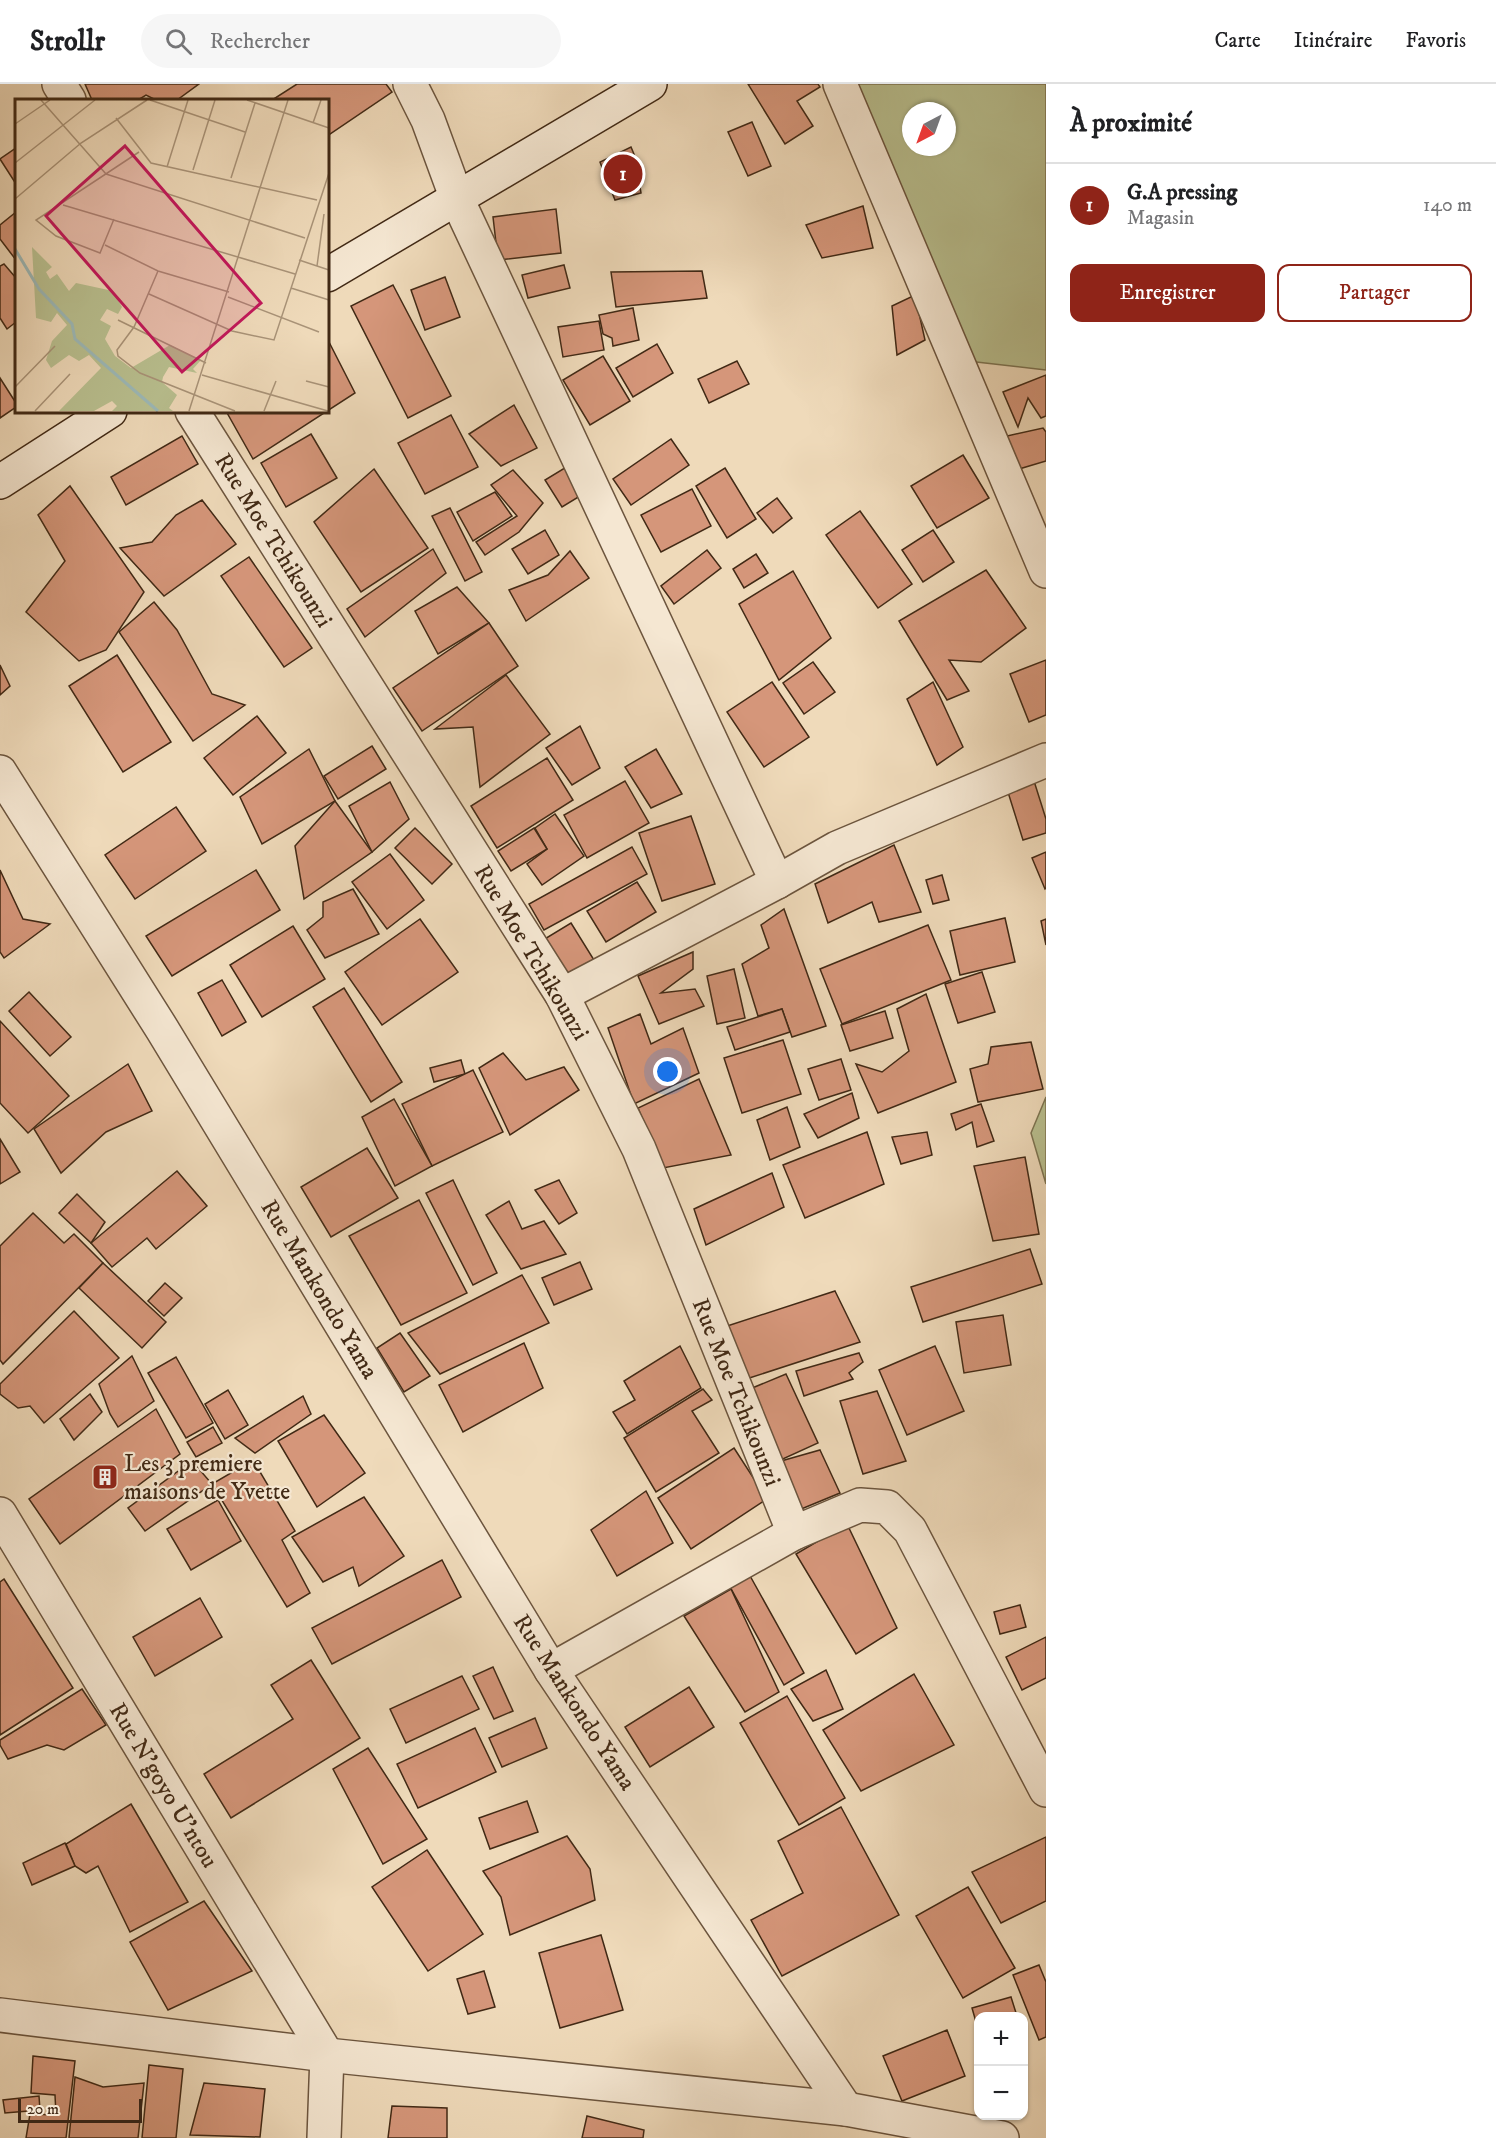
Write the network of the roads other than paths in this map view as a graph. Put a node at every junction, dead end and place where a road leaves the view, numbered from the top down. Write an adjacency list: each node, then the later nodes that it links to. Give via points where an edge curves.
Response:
1 (59, 84): 5 (street)
2 (410, 84): 6 (street, via 428,120)
3 (650, 84): 6 (street)
4 (840, 84): 11 (street)
5 (68, 99)
6 (457, 199): 7 (street); 14 (street)
7 (328, 274)
8 (108, 412): 10 (street)
9 (193, 412): 15 (street, Rue Moe Tchikounzi)
10 (0, 482)
11 (1046, 571)
12 (1046, 760): 14 (street, via 837,848)
13 (0, 772): 18 (street, Rue Mankondo Yama, via 162,1029)
14 (777, 882): 15 (street)
15 (562, 995): 17 (street, Rue Moe Tchikounzi, via 639,1149)
16 (0, 1514): 21 (street, Rue N'goyo U'ntou)
17 (794, 1533): 18 (street); 19 (street, via 860,1506 887,1507 910,1530)
18 (551, 1670): 22 (street, Rue Mankondo Yama)
19 (1046, 1790)
20 (0, 2015): 21 (street)
21 (327, 2055): 22 (street); 23 (street)
22 (846, 2109): 24 (street)
23 (324, 2138)
24 (1002, 2138)

